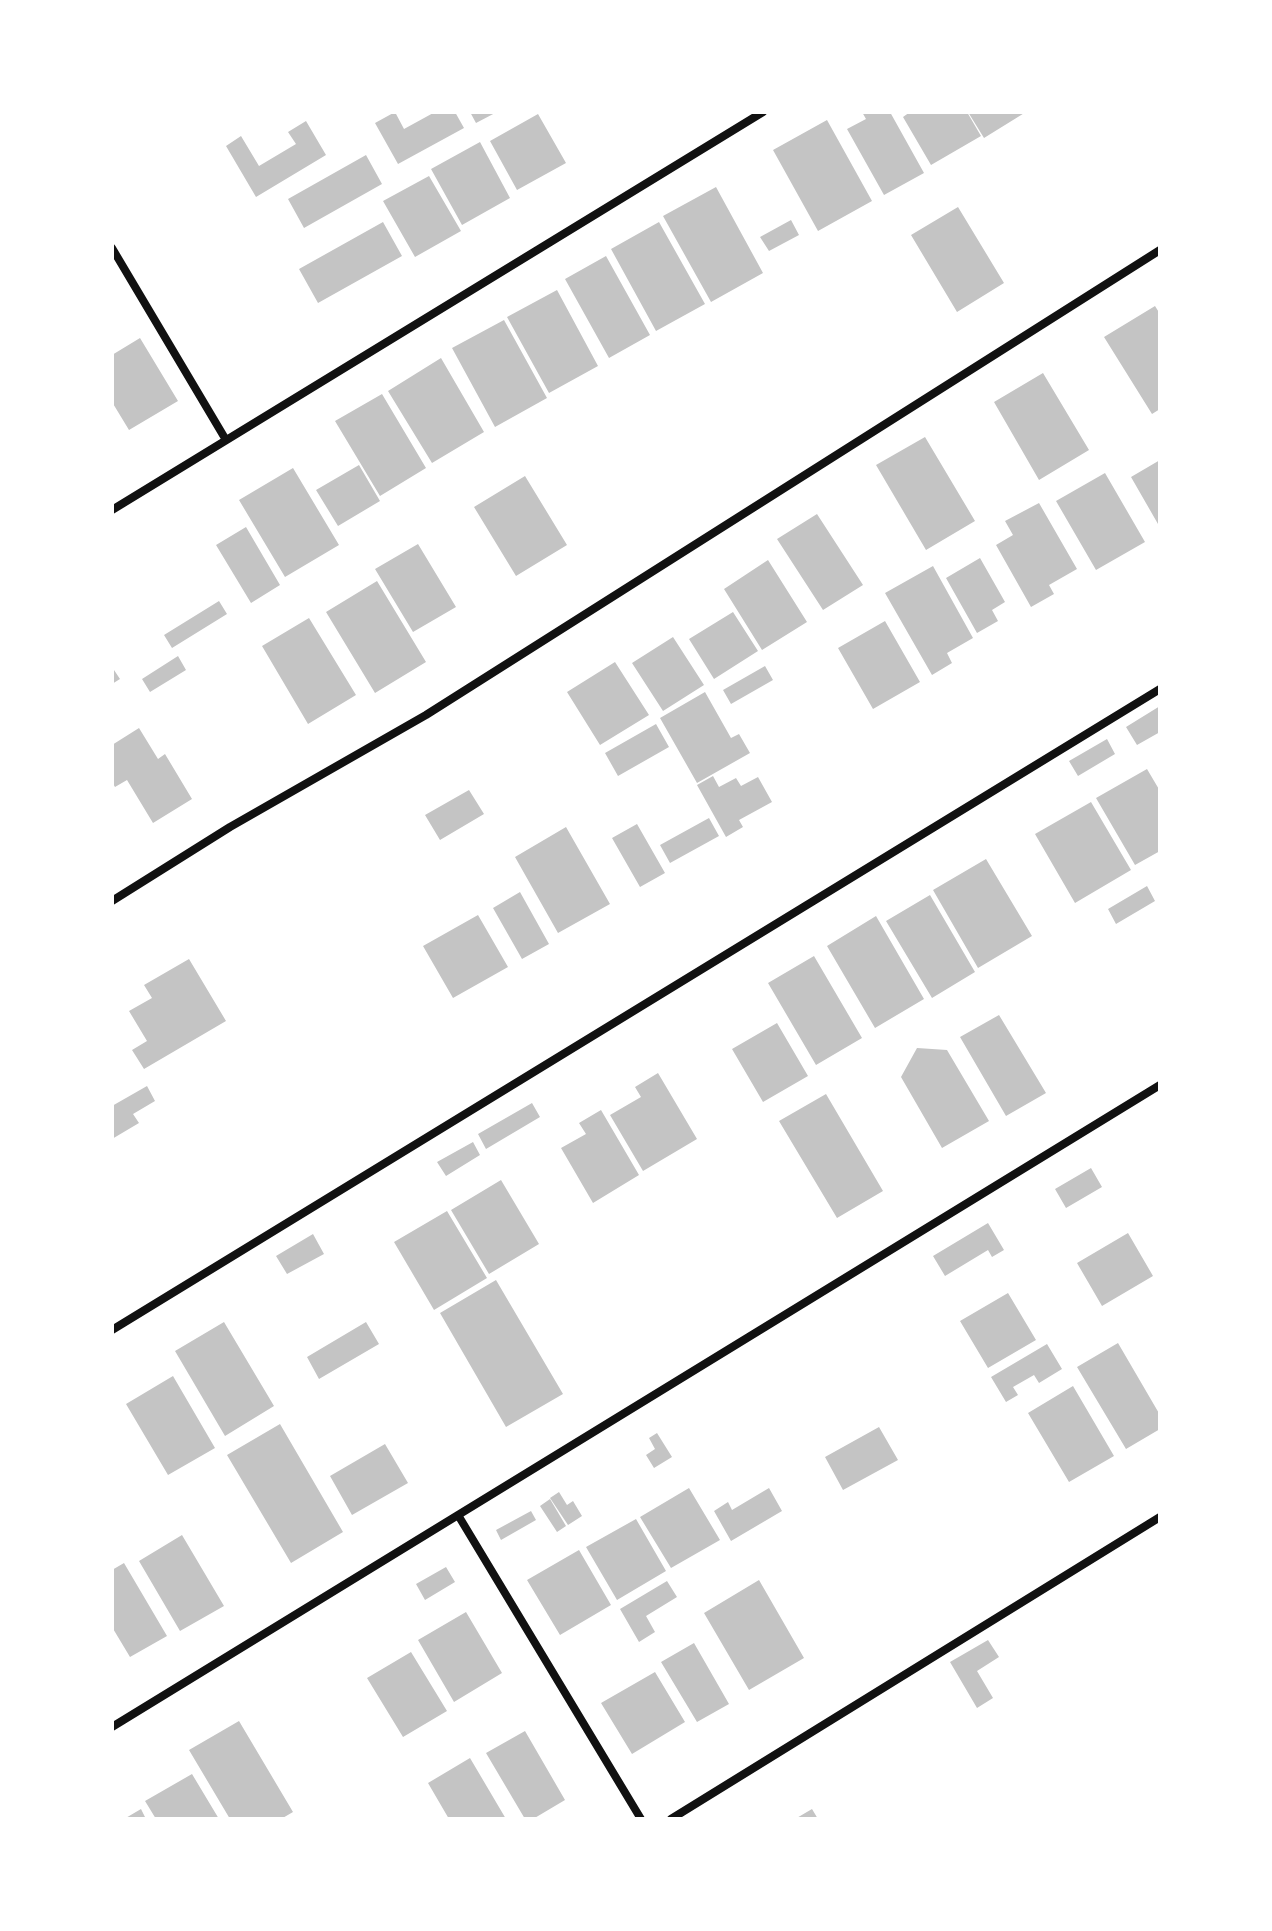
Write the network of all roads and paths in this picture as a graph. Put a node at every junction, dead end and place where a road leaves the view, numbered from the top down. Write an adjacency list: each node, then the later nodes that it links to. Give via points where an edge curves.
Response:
1 (763, 112): 4 (street)
2 (112, 248): 4 (street)
3 (1160, 250): 7 (street, via 426,715)
4 (226, 440): 5 (street)
5 (112, 510)
6 (1160, 689): 9 (street)
7 (112, 901)
8 (1160, 1085): 10 (street)
9 (112, 1330)
10 (458, 1515): 12 (street); 13 (street)
11 (1160, 1517): 14 (street)
12 (112, 1727)
13 (641, 1819)
14 (671, 1819)

